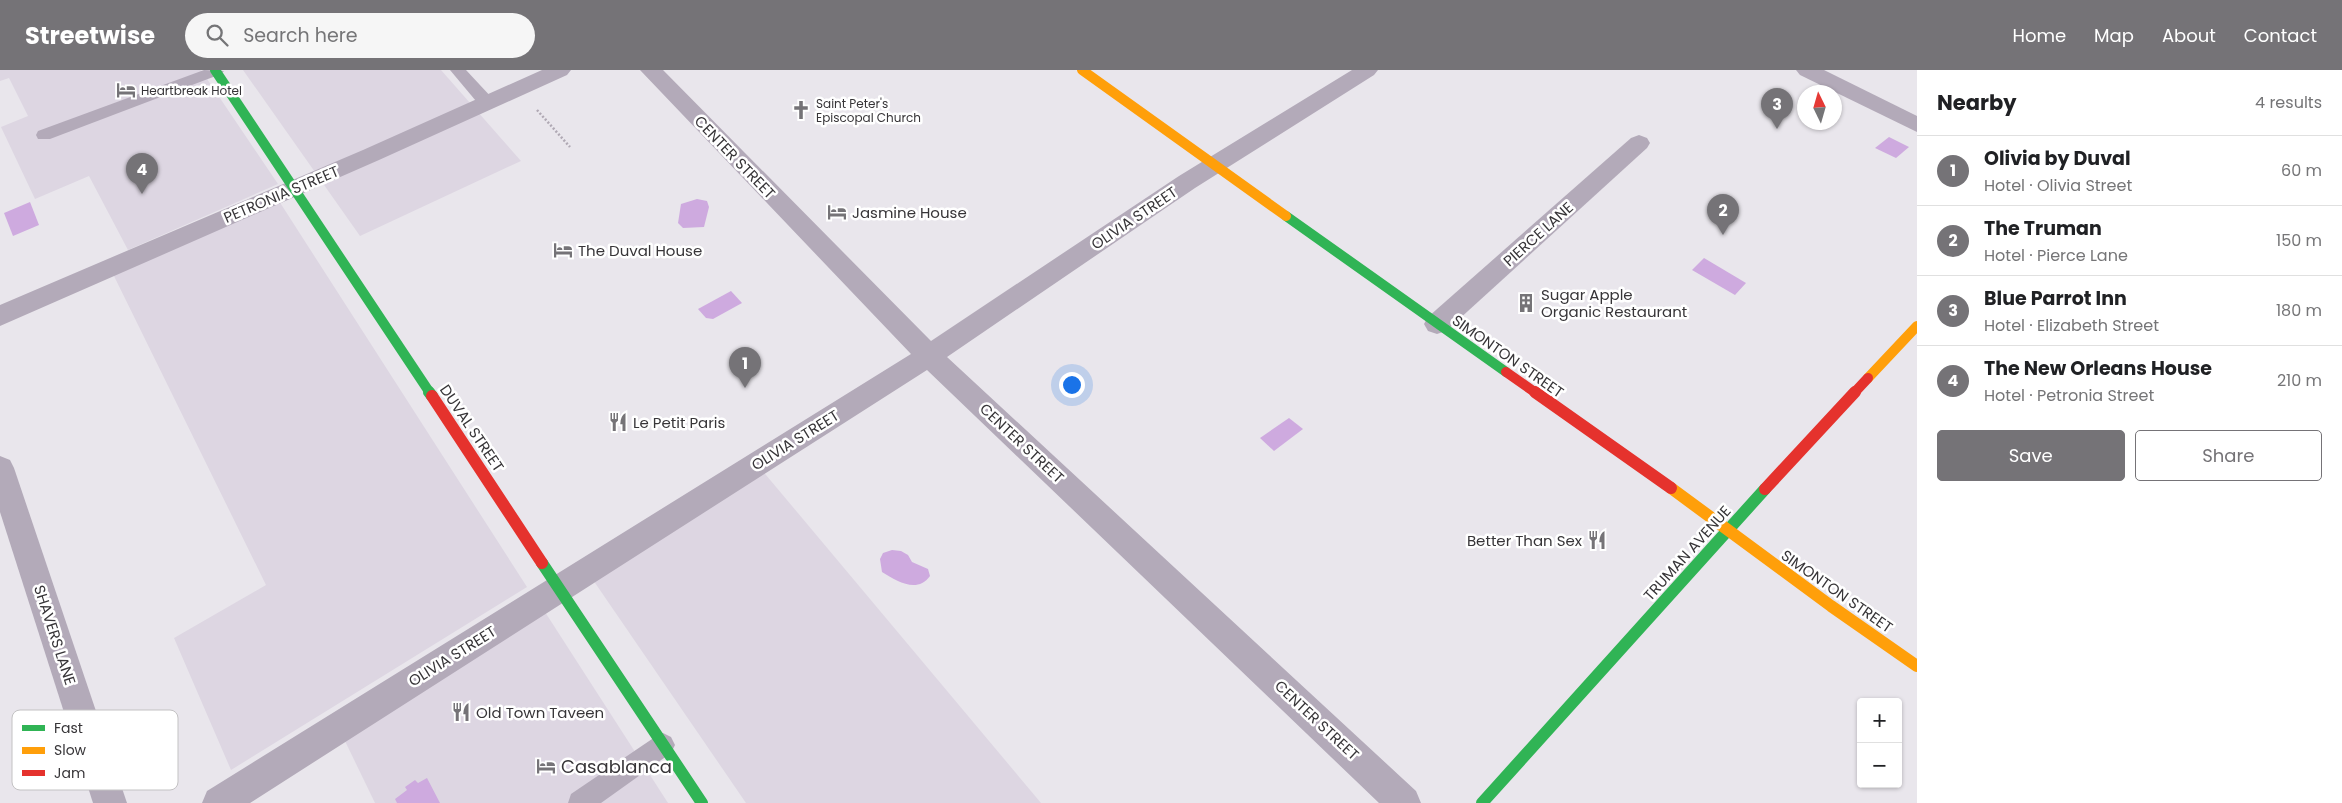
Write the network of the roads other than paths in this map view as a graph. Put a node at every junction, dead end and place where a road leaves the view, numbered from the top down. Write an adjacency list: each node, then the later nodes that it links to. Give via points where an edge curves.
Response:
1 (215, 70): 10 (lane); 13 (street, DUVAL STREET)
2 (458, 70): 8 (lane)
3 (560, 70): 8 (street, PETRONIA STREET)
4 (652, 70): 17 (street, CENTER STREET)
5 (1082, 70): 12 (street, SIMONTON STREET)
6 (1366, 70): 12 (street, OLIVIA STREET)
7 (1806, 70): 9 (street)
8 (487, 102): 13 (street, PETRONIA STREET)
9 (1917, 125)
10 (44, 135)
11 (1639, 143): 15 (street, PIERCE LANE)
12 (1215, 165): 15 (street, SIMONTON STREET); 17 (street, OLIVIA STREET)
13 (294, 189): 14 (street, PETRONIA STREET); 20 (street, DUVAL STREET)
14 (0, 316)
15 (1437, 324): 19 (street, SIMONTON STREET)
16 (1917, 326): 19 (street, TRUMAN AVENUE)
17 (929, 356): 20 (street, OLIVIA STREET); 29 (street, CENTER STREET)
18 (0, 468): 22 (street, SHAVERS LANE)
19 (1728, 530): 21 (street, SIMONTON STREET); 30 (street, TRUMAN AVENUE)
20 (559, 588): 23 (street, DUVAL STREET); 26 (street, OLIVIA STREET)
21 (1917, 666)
22 (79, 710)
23 (664, 745): 27 (lane); 28 (street, DUVAL STREET)
24 (106, 790): 25 (street, SHAVERS LANE)
25 (110, 803)
26 (219, 803)
27 (580, 803)
28 (702, 803)
29 (1404, 803)
30 (1482, 803)

